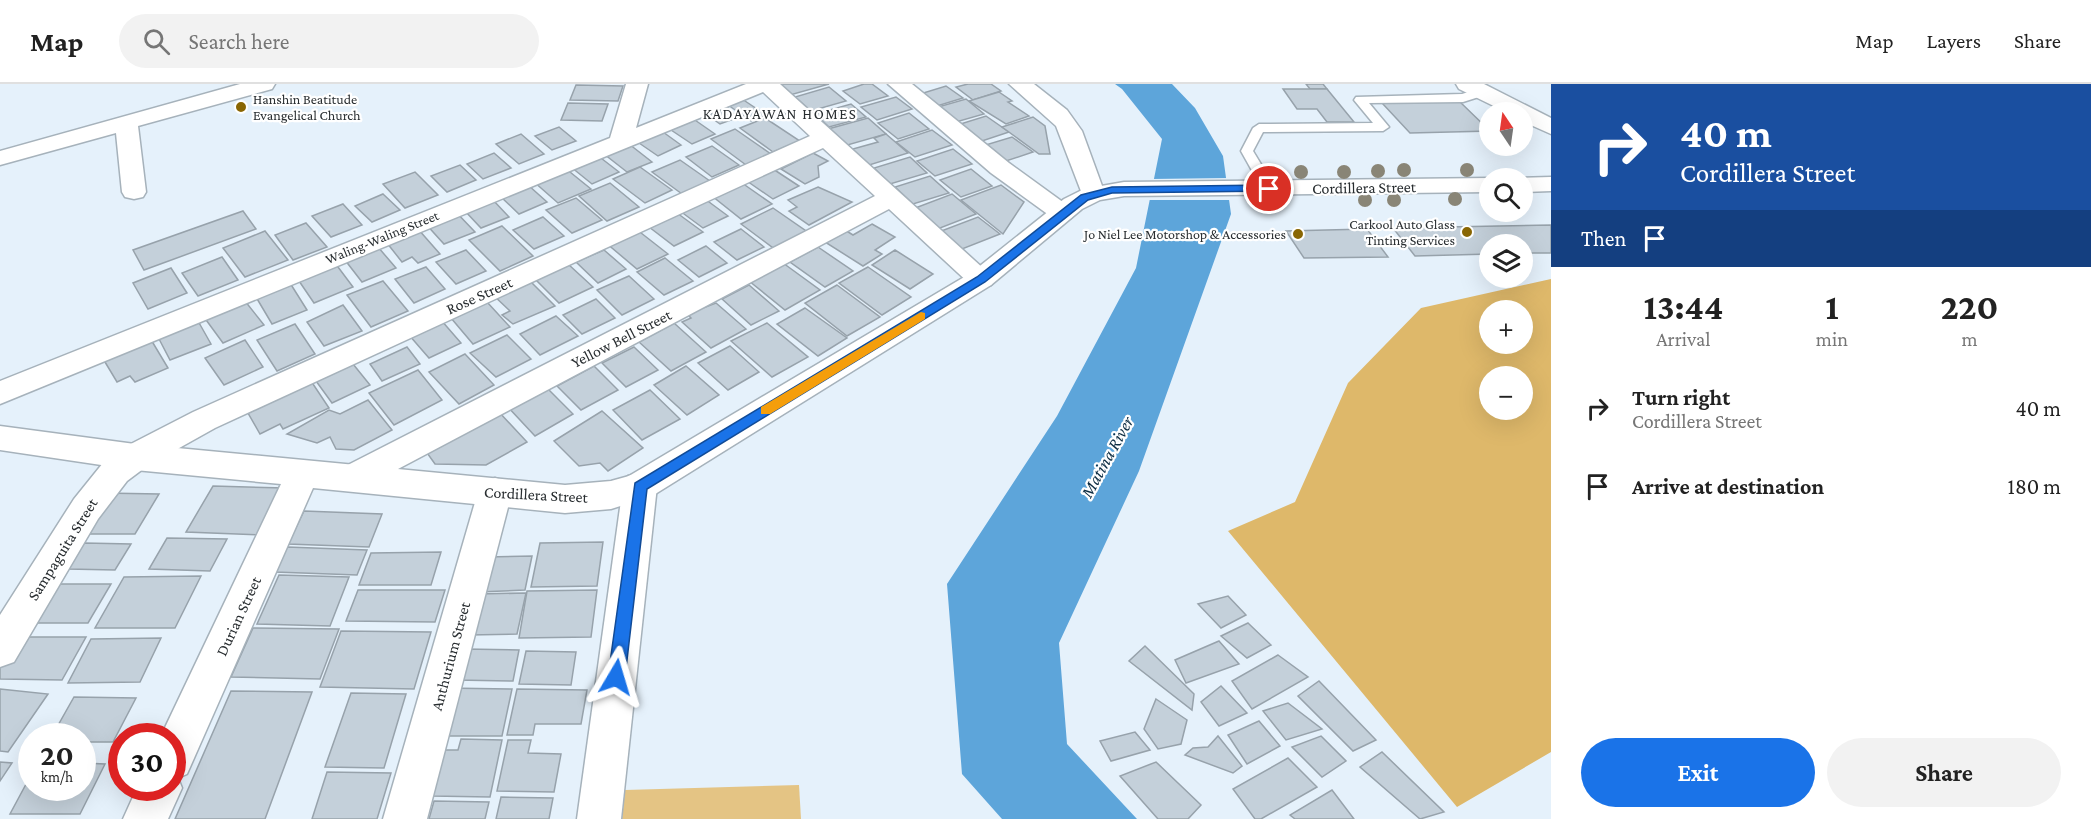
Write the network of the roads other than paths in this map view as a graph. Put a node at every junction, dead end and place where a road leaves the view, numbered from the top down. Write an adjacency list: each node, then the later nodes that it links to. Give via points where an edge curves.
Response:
1 (264, 84): 7 (street)
2 (638, 84): 10 (street)
3 (766, 84): 9 (street); 10 (street, Waling-Waling Street)
4 (899, 84): 19 (street, via 1000,168)
5 (1020, 84): 17 (street, via 1043,100 1067,125)
6 (1474, 88): 8 (street); 15 (lane, via 1462,98 1360,100 1383,127 1258,128 1247,151)
7 (126, 123): 11 (street); 16 (street)
8 (1551, 127)
9 (825, 138): 18 (street); 23 (street, Rose Street, via 204,420)
10 (621, 140): 21 (street, Waling-Waling Street)
11 (0, 159)
12 (1533, 184): 13 (street)
13 (1551, 184)
14 (1479, 185): 15 (street, Cordillera Street)
15 (1261, 189): 17 (street, Cordillera Street, via 1124,189)
16 (134, 192)
17 (1093, 194): 19 (street, Cordillera Street)
18 (891, 198): 20 (street); 25 (street, Yellow Bell Street)
19 (1062, 213): 20 (street, Cordillera Street)
20 (981, 279): 26 (street, Cordillera Street)
21 (0, 393)
22 (0, 438): 23 (street, Cordillera Street)
23 (135, 458): 24 (street, Cordillera Street); 28 (street, Sampaguita Street, via 115,472 86,509)
24 (303, 473): 25 (street, Cordillera Street); 29 (street, Durian Street)
25 (352, 478): 27 (street, Cordillera Street)
26 (640, 486): 27 (street, Cordillera Street, via 589,498); 33 (street)
27 (495, 492): 32 (street, Anthurium Street)
28 (0, 649)
29 (186, 728)
30 (154, 801): 31 (street)
31 (145, 819)
32 (405, 819)
33 (599, 819)

